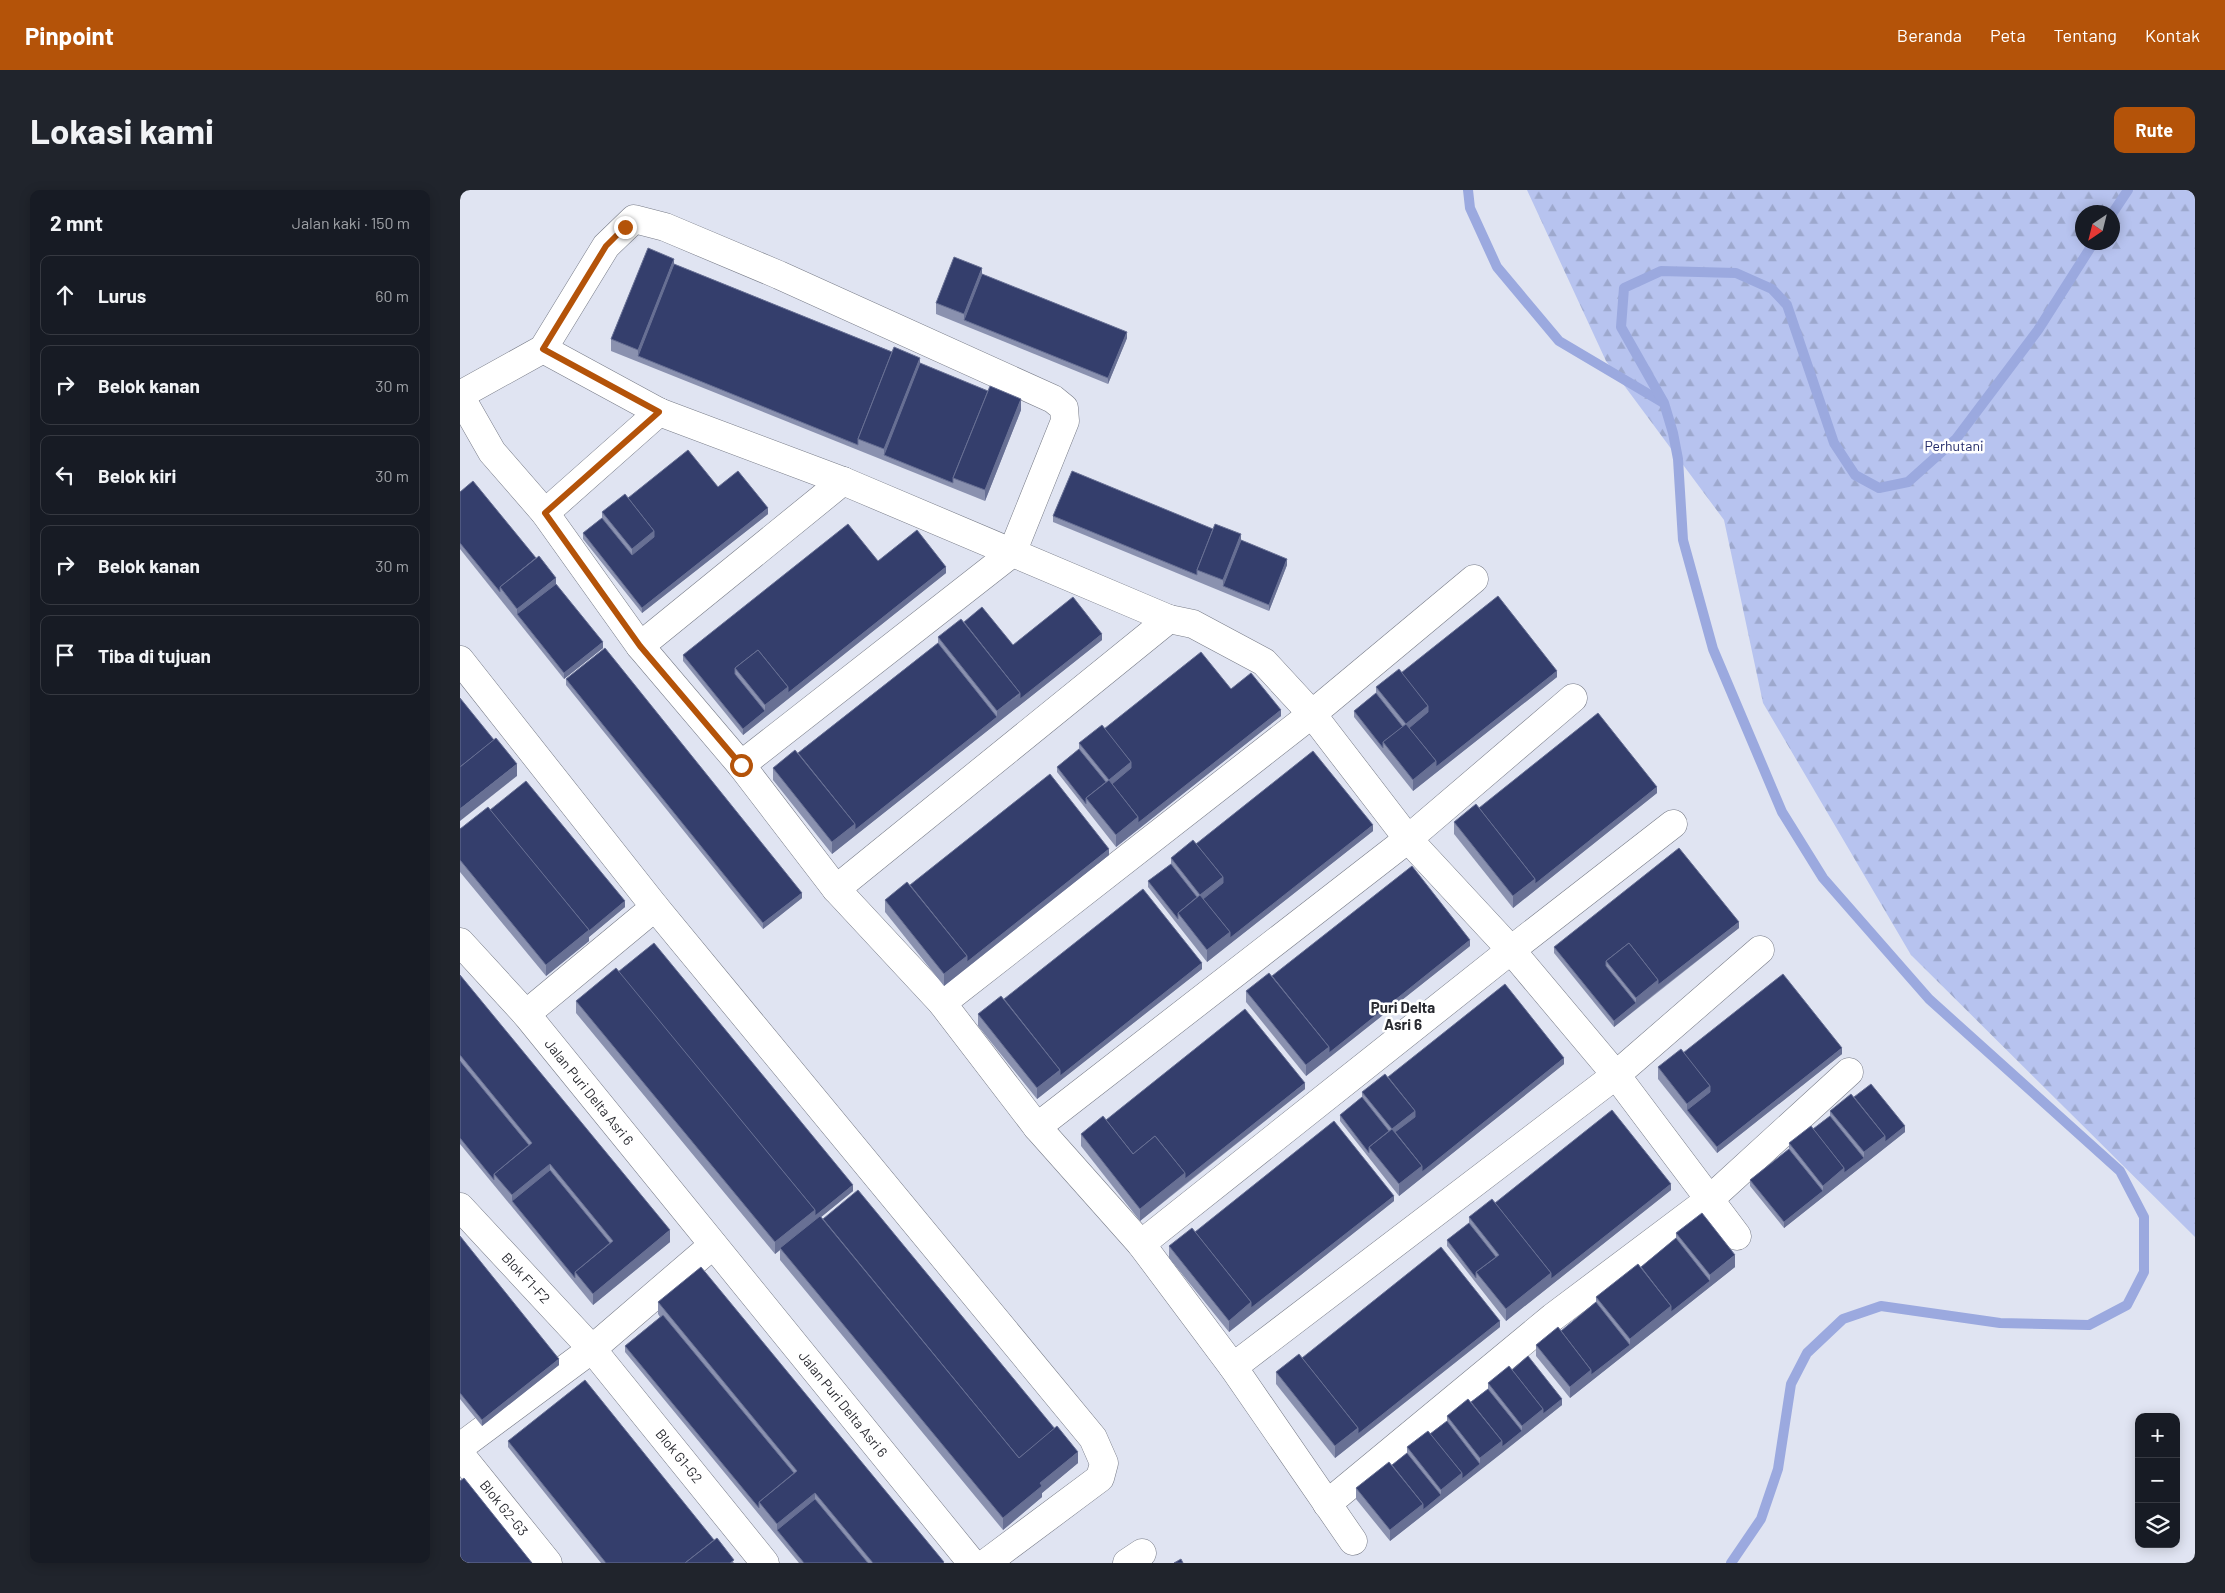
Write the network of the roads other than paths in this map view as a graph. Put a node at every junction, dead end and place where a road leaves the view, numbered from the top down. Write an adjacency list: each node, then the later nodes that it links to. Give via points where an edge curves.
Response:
1 (543, 349): 2 (street); 3 (street); 6 (street, via 606,246 634,219 665,227 779,275 1053,399 1064,408 1065,421)
2 (460, 396): 5 (street, via 492,452)
3 (659, 412): 4 (street); 5 (street)
4 (843, 482): 6 (street); 9 (street)
5 (545, 513): 9 (street)
6 (1012, 553): 8 (street); 13 (street)
7 (1474, 579): 12 (street)
8 (1169, 619): 12 (street, via 1193,624 1264,662); 16 (street)
9 (640, 646): 13 (street)
10 (460, 660): 17 (street)
11 (1573, 698): 15 (street)
12 (1312, 714): 15 (street); 21 (street)
13 (741, 765): 16 (street)
14 (1672, 824): 19 (street)
15 (1408, 838): 19 (street); 25 (street)
16 (836, 889): 21 (street)
17 (655, 907): 22 (street); 37 (street, via 1093,1438 1104,1463 1100,1478)
18 (460, 942): 22 (street, Jalan Puri Delta Asri 6)
19 (1510, 950): 24 (street); 29 (street)
20 (1760, 950): 24 (street)
21 (942, 1003): 25 (street)
22 (526, 1014): 30 (street, Jalan Puri Delta Asri 6)
23 (1849, 1072): 26 (street)
24 (1616, 1075): 26 (street); 32 (street)
25 (1038, 1127): 29 (street)
26 (1710, 1200): 28 (street); 35 (street, via 1553,1317)
27 (460, 1207): 31 (street, Blok F1-F2)
28 (1737, 1236)
29 (1141, 1244): 32 (street)
30 (713, 1246): 31 (street); 37 (street, Jalan Puri Delta Asri 6)
31 (592, 1349): 33 (street); 39 (street, Blok G1-G2)
32 (1233, 1367): 35 (street)
33 (460, 1447)
34 (460, 1454): 38 (street, Blok G2-G3)
35 (1327, 1504): 36 (street)
36 (1353, 1541)
37 (985, 1562)
38 (548, 1563)
39 (765, 1563)

